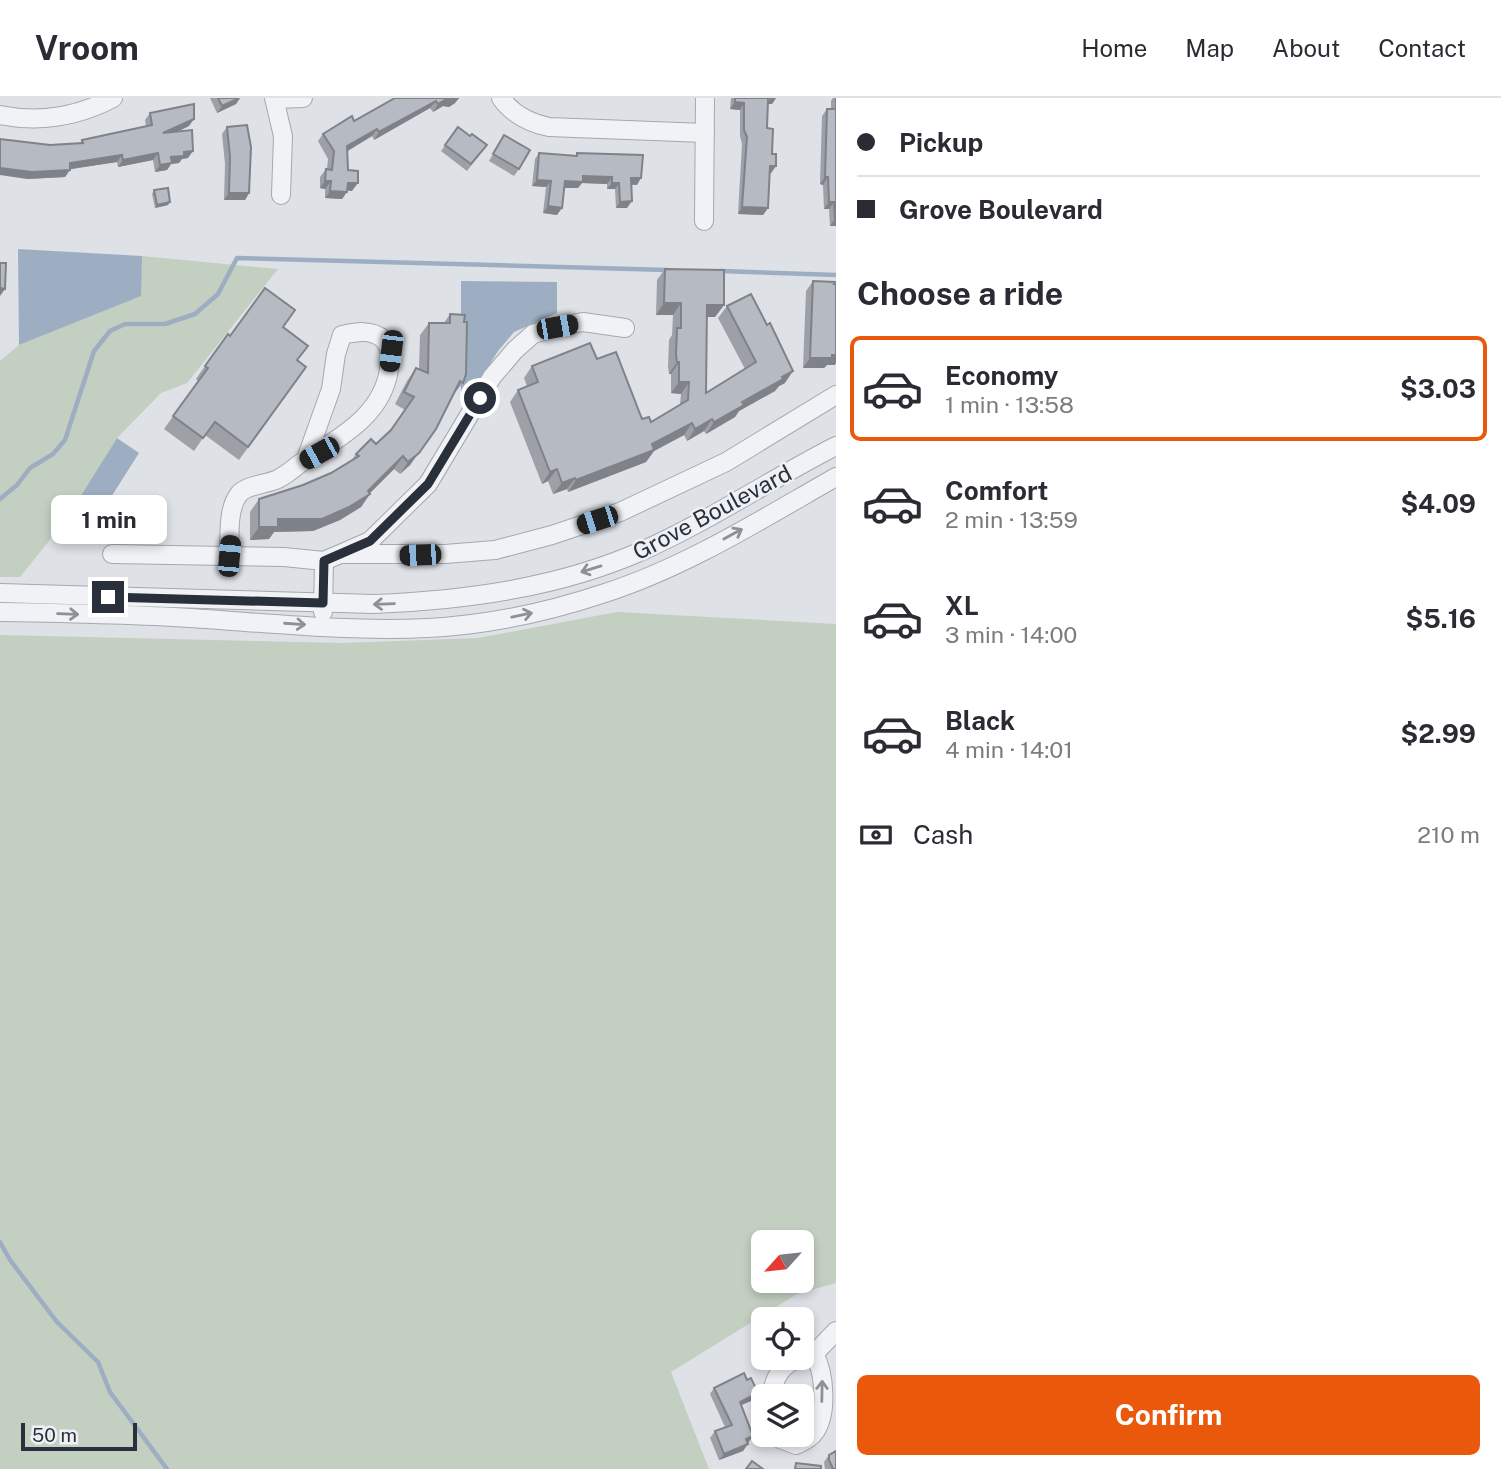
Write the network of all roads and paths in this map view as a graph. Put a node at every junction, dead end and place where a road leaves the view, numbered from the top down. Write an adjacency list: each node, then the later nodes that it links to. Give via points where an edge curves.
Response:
1 (113, 98): 6 (street, via 50,118)
2 (303, 98): 5 (street)
3 (501, 98): 7 (street, via 530,123 549,127)
4 (705, 98): 7 (street)
5 (275, 99): 8 (street, via 282,136)
6 (0, 115)
7 (705, 133): 9 (street)
8 (281, 195)
9 (704, 221)
10 (625, 328): 15 (street, via 583,322 533,334 492,377 428,484 370,541)
11 (836, 395): 15 (street, via 714,468 620,512 552,535 495,550)
12 (836, 446): 20 (street, Grove Boulevard, one-way to 20, via 677,535 590,570 457,599)
13 (306, 460): 13 (street, via 331,446 374,406 388,377 391,351 383,339 365,331 342,335 331,389); 17 (street, via 280,478 242,490 233,503)
14 (836, 477): 22 (street, Grove Boulevard, one-way to 14, via 432,628 499,620 565,605 672,566)
15 (344, 554): 18 (street)
16 (112, 555): 17 (street)
17 (229, 556): 18 (street)
18 (324, 561): 20 (street)
19 (0, 593): 20 (street, Grove Boulevard)
20 (323, 603): 22 (street)
21 (0, 612): 22 (street, Grove Boulevard, one-way to 22)
22 (322, 626)
23 (836, 1331): 24 (street)
24 (814, 1349)
25 (814, 1362): 26 (street, one-way to 25, via 821,1421 821,1367)
26 (814, 1433)

